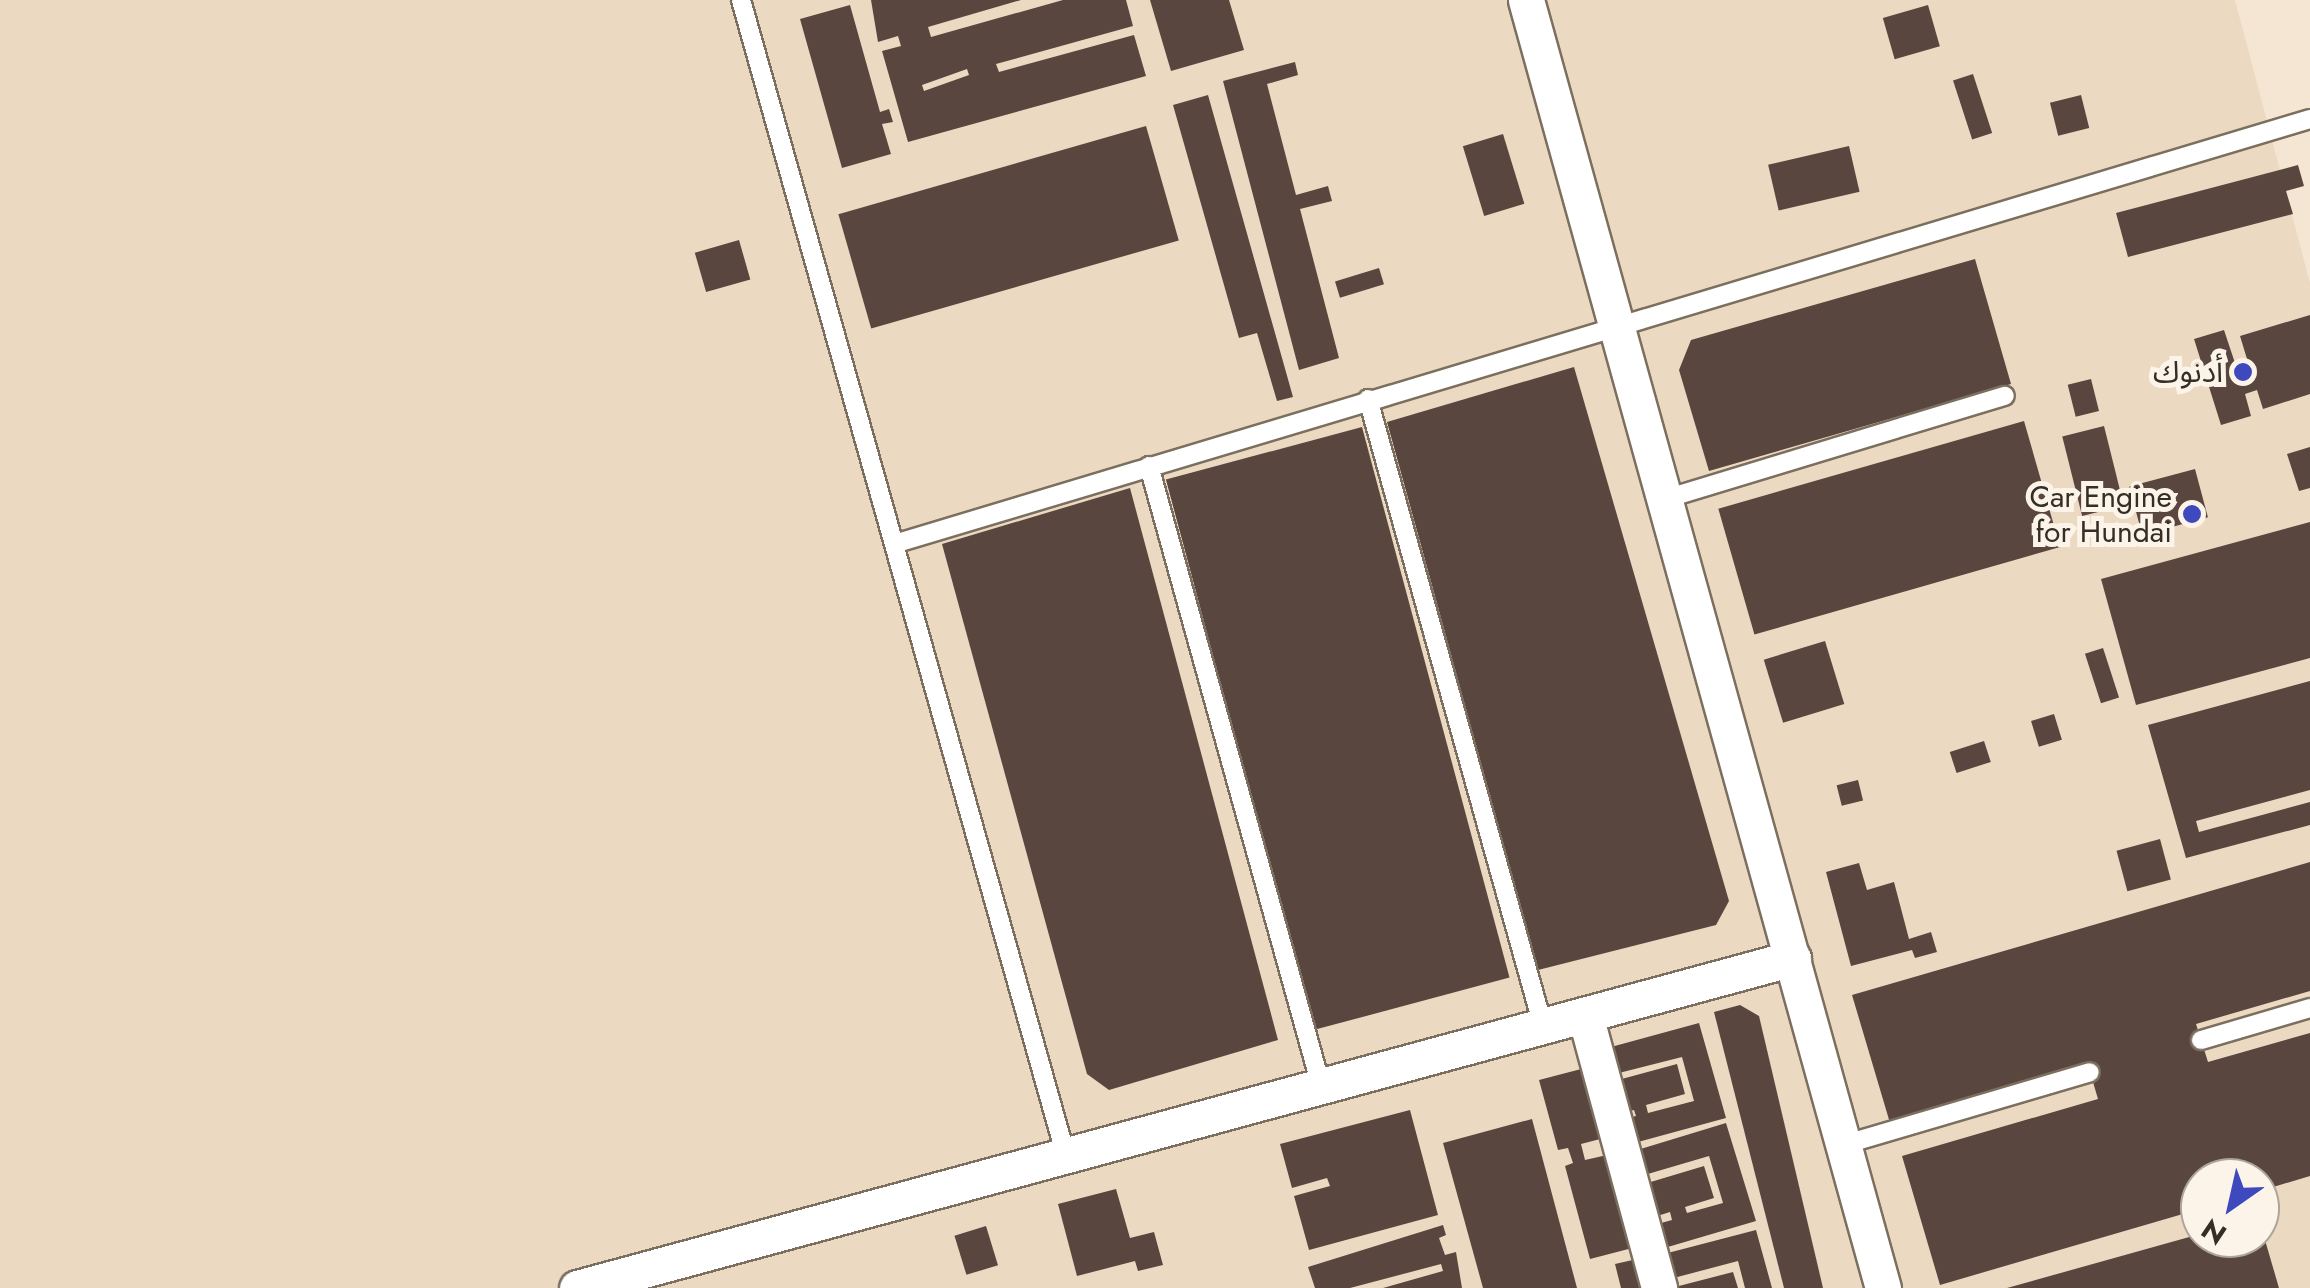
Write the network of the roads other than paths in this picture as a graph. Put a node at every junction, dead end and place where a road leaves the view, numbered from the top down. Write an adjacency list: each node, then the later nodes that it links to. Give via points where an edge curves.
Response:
1 (741, 0): 9 (lane)
2 (1526, 0): 4 (street)
3 (2310, 119): 4 (lane)
4 (1616, 323): 6 (lane); 8 (street)
5 (2005, 396): 8 (lane)
6 (1368, 399): 7 (lane); 13 (lane)
7 (1149, 466): 9 (lane); 16 (lane)
8 (1665, 499): 10 (street)
9 (894, 544): 18 (lane)
10 (1793, 958): 12 (street); 17 (street)
11 (2310, 1008): 14 (lane)
12 (1585, 1015): 13 (street); 20 (street)
13 (1543, 1026): 16 (street)
14 (2201, 1040)
15 (2090, 1072): 17 (lane)
16 (1321, 1086): 18 (street)
17 (1846, 1144): 21 (street)
18 (1066, 1156): 19 (street)
19 (577, 1288)
20 (1659, 1288)
21 (1883, 1288)

